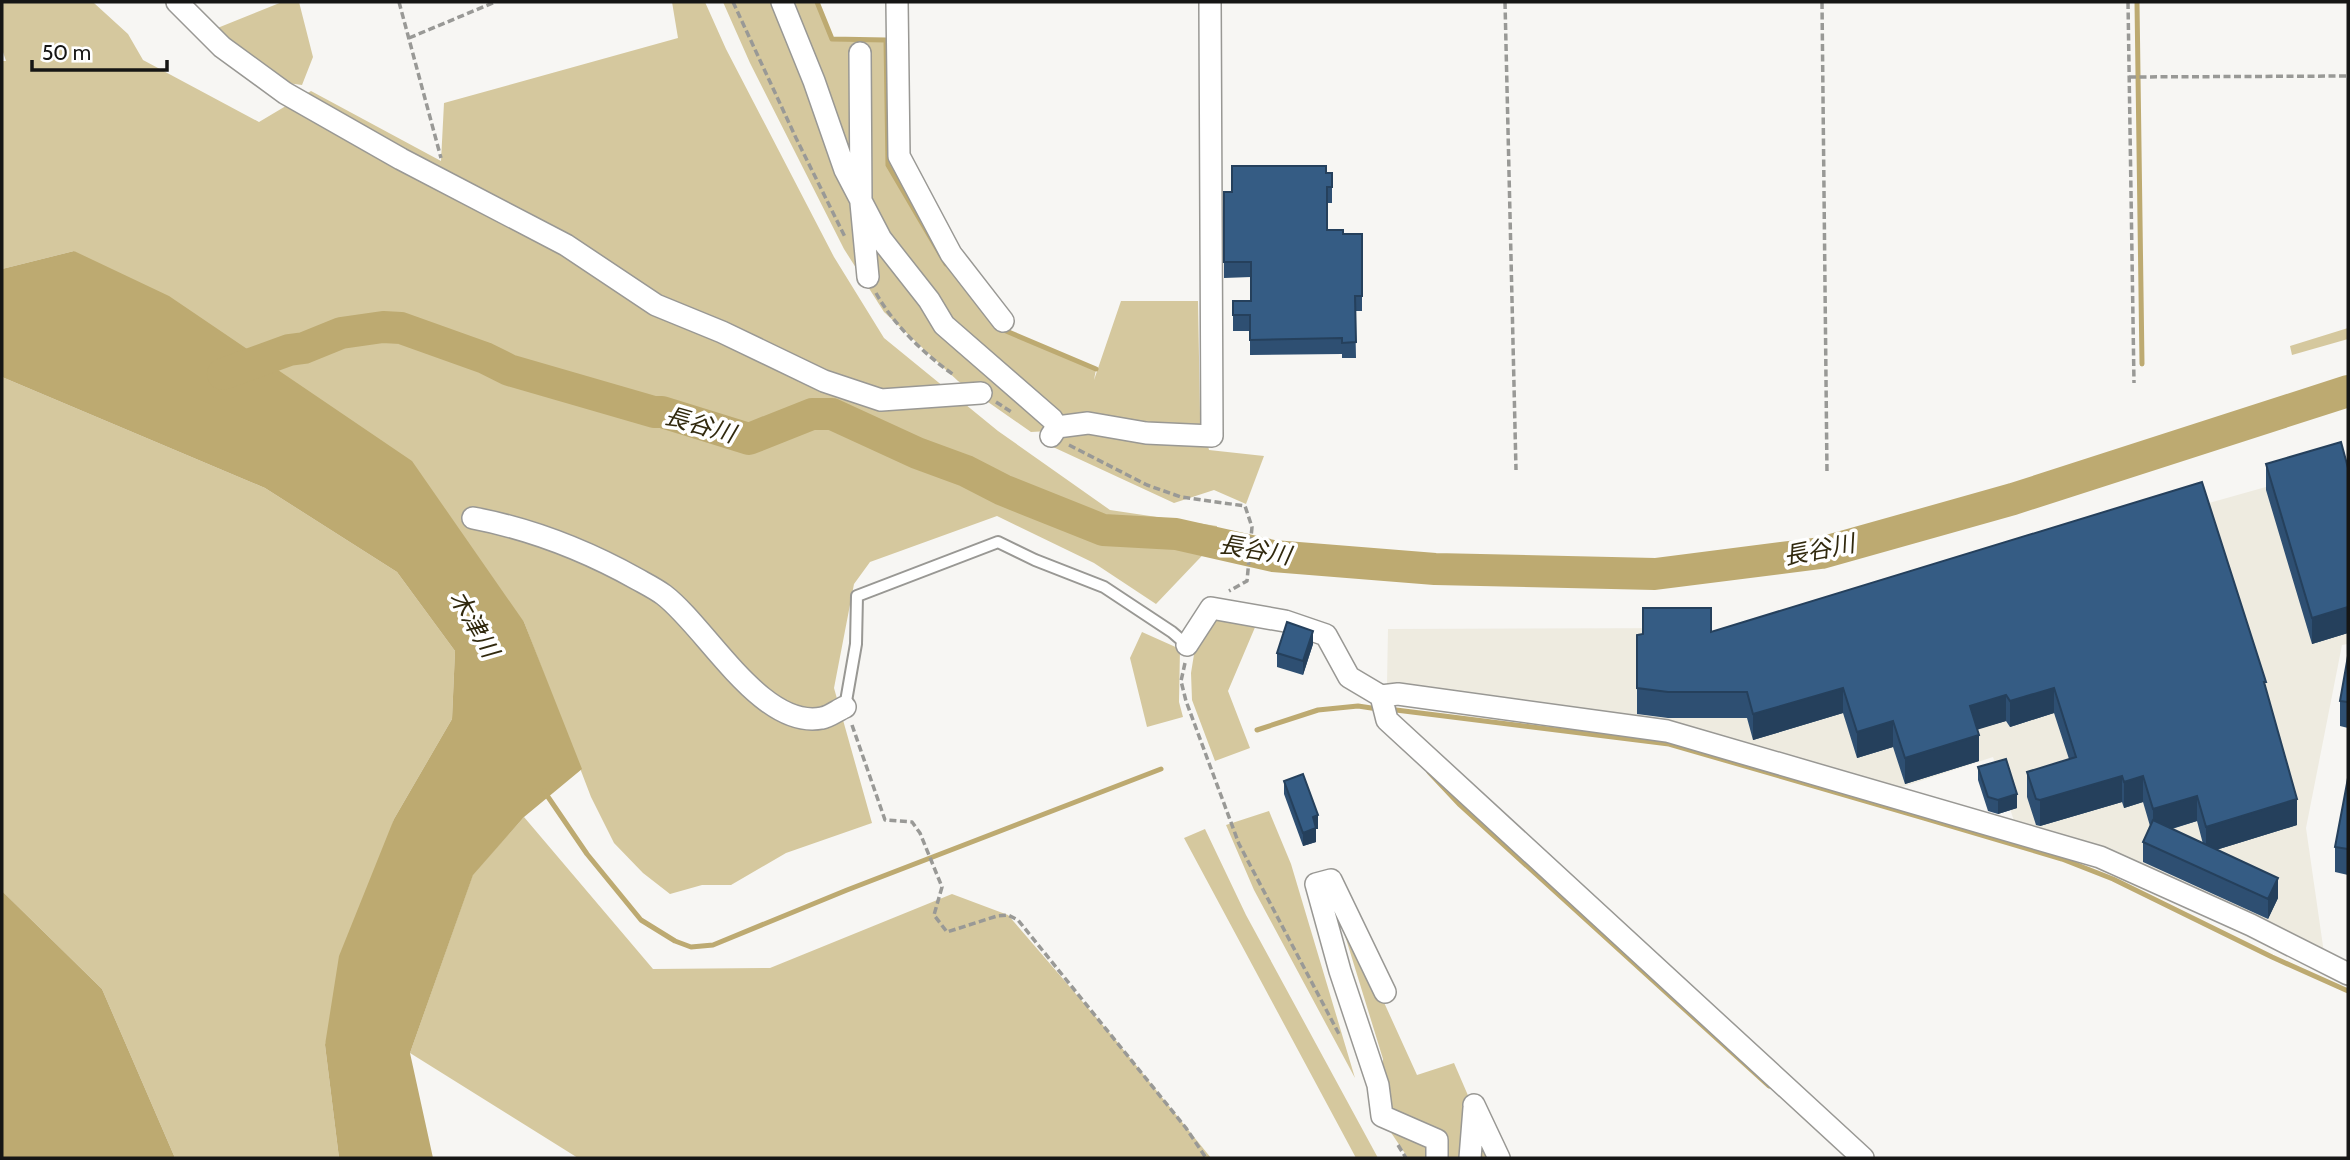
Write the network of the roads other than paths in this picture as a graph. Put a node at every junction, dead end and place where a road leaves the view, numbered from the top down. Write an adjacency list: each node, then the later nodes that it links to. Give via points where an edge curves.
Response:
1 (177, 2): 9 (street, via 222,47 285,93 566,245 656,305 824,382 881,400)
2 (782, 2): 6 (street)
3 (897, 2): 8 (street, via 899,156 951,254)
4 (1210, 2): 6 (street, via 1212,436 1146,433 1088,423 1054,431 1052,419 944,325 881,239)
5 (860, 53): 6 (street)
6 (861, 203): 7 (street)
7 (868, 277)
8 (1003, 321)
9 (981, 393)
10 (473, 518): 13 (street, via 549,537 664,595 739,676 779,711 801,719 823,718)
11 (1186, 645): 12 (street, via 1212,608 1285,621 1326,635 1349,677); 13 (lane, via 1104,587 999,542 857,596 856,644)
12 (1381, 696): 14 (street, via 1398,694 1667,731 2099,858); 19 (street, via 1387,720)
13 (845, 707)
14 (2348, 974)
15 (1385, 992): 16 (street, via 1331,880 1316,884 1378,1085 1382,1116 1437,1140)
16 (1437, 1158)
17 (1470, 1158): 18 (street, via 1474,1105)
18 (1499, 1158)
19 (1863, 1158)

